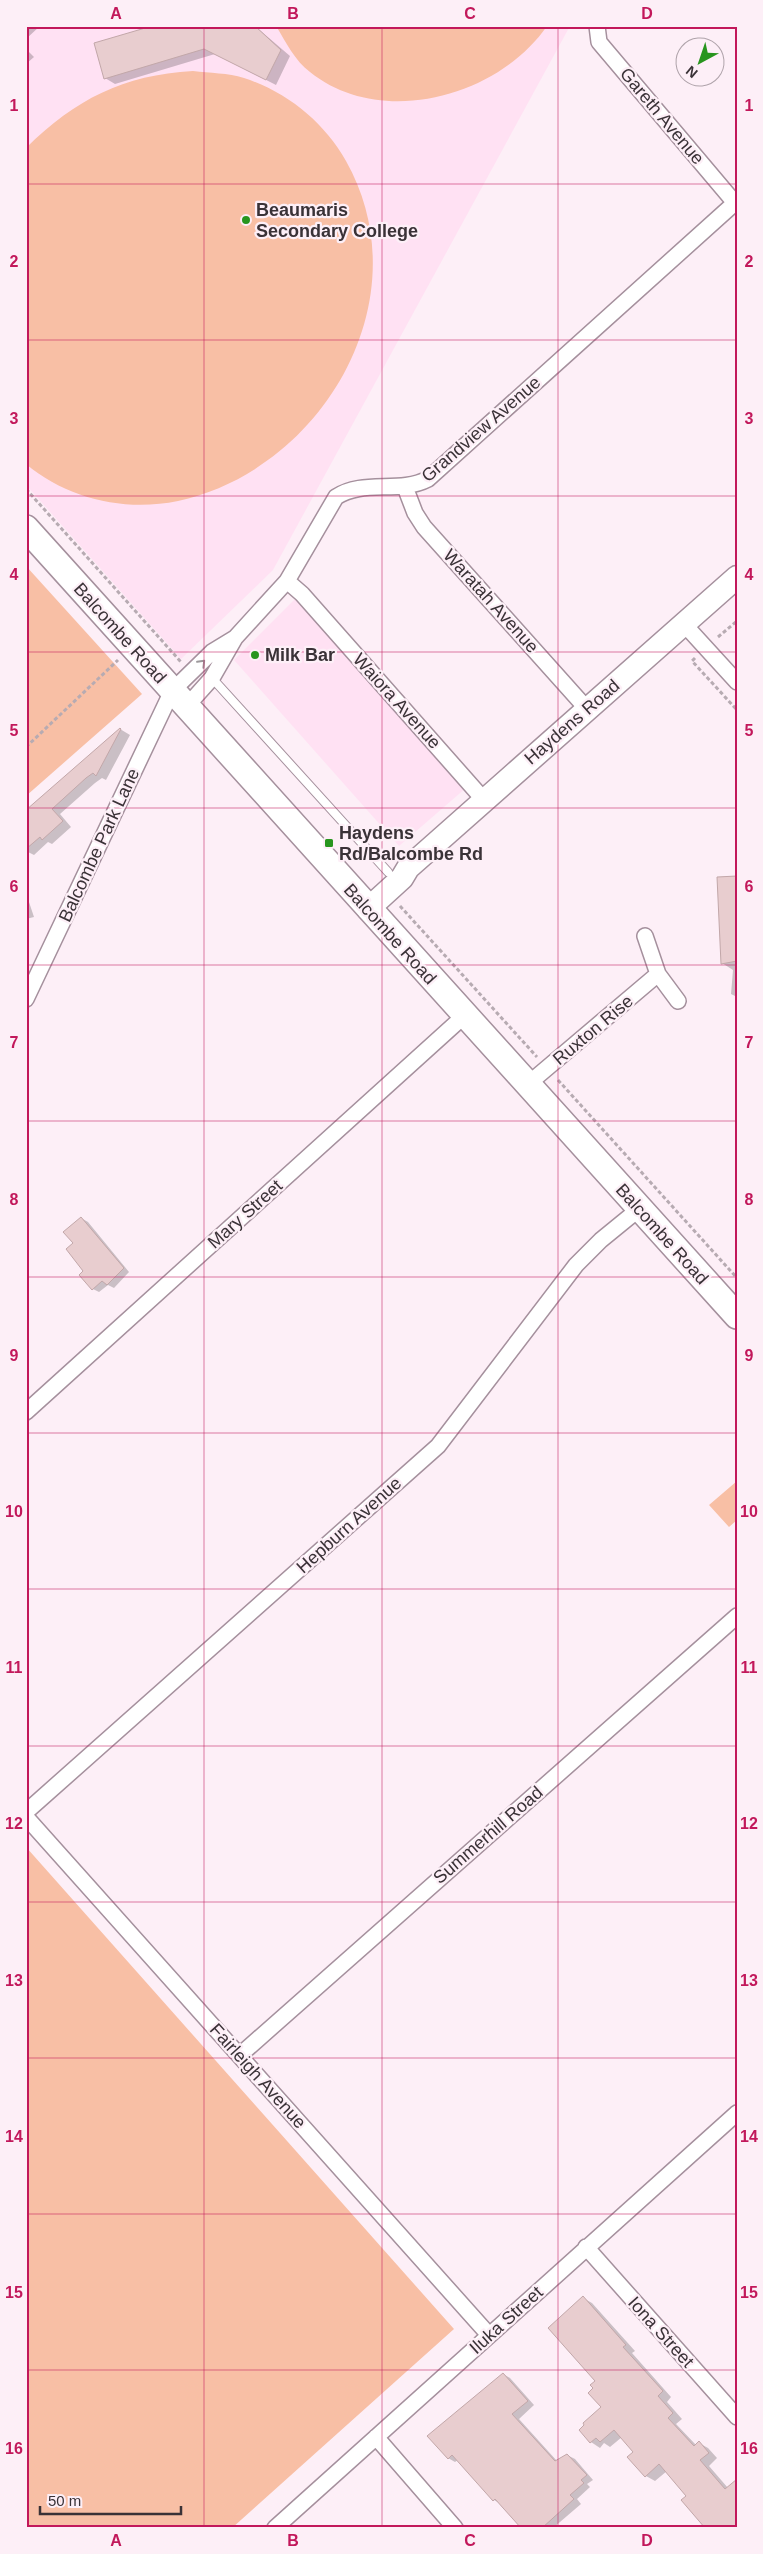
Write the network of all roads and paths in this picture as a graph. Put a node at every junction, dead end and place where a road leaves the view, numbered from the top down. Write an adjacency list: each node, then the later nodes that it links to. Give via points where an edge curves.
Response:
1 (598, 26): 2 (street, Gareth Avenue, via 599,42)
2 (736, 202): 3 (street, Grandview Avenue, via 428,478)
3 (405, 487): 6 (street, Grandview Avenue, via 346,491 336,497); 13 (street, Waratah Avenue, via 424,527)
4 (26, 528): 9 (main road, Balcombe Road)
5 (737, 577): 7 (street, Haydens Road)
6 (287, 581): 8 (street, Grandview Avenue); 15 (street, Waiora Avenue)
7 (684, 624): 11 (street); 13 (street, Haydens Road)
8 (235, 638): 10 (street, Grandview Avenue); 12 (street, Grandview Avenue, one-way to 8, via 212,652)
9 (132, 646): 12 (main road, Balcombe Road); 14 (path)
10 (212, 678): 12 (street, Grandview Avenue); 16 (lane)
11 (737, 682)
12 (179, 699): 17 (main road, Balcombe Road); 20 (street, Balcombe Park Lane)
13 (587, 709): 15 (street, Haydens Road)
14 (26, 748)
15 (484, 800): 16 (street, Haydens Road)
16 (398, 870): 17 (street, Haydens Road)
17 (363, 903): 22 (main road, Balcombe Road)
18 (646, 936): 19 (street)
19 (658, 974): 21 (street); 23 (street, Ruxton Rise)
20 (26, 999)
21 (678, 1001)
22 (464, 1016): 23 (main road, Balcombe Road); 26 (street, Mary Street)
23 (527, 1085): 24 (main road, Balcombe Road)
24 (639, 1209): 25 (main road, Balcombe Road); 28 (street, Hepburn Avenue, via 576,1265 438,1446)
25 (737, 1316)
26 (26, 1412)
27 (737, 1616): 30 (street, Summerhill Road)
28 (26, 1812)
29 (26, 1817): 30 (street, Fairleigh Avenue)
30 (240, 2055): 33 (street, Fairleigh Avenue)
31 (736, 2115): 32 (street, Iluka Street)
32 (586, 2247): 33 (street, Iluka Street); 34 (street, Iona Street)
33 (489, 2335): 35 (street, Iluka Street)
34 (737, 2417)
35 (376, 2437): 36 (street, Iluka Street); 37 (street)
36 (275, 2528)
37 (455, 2528)

